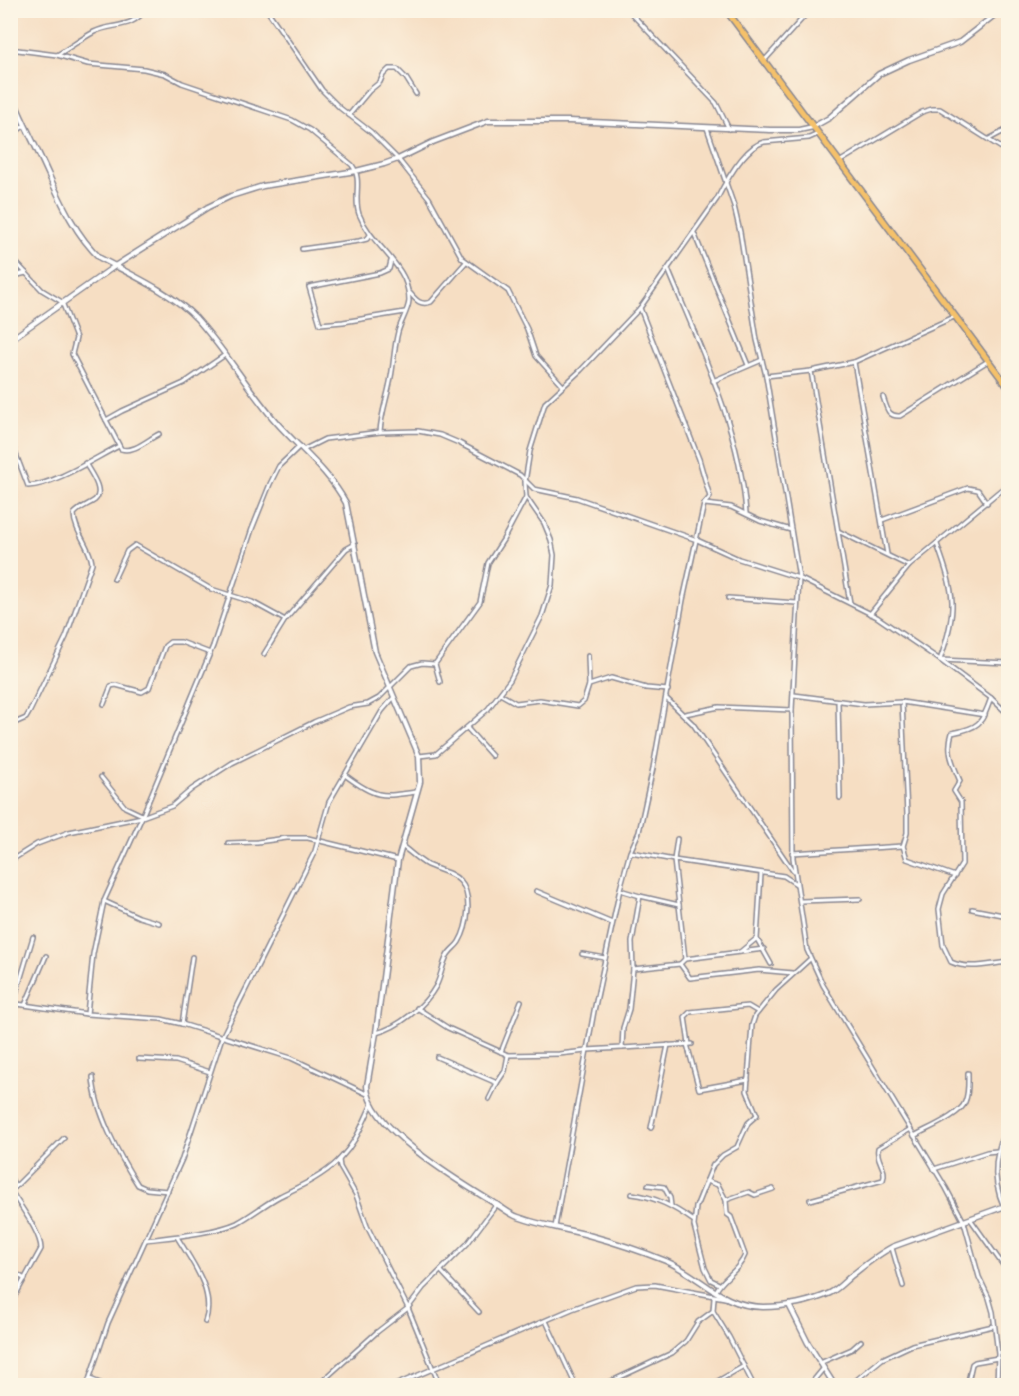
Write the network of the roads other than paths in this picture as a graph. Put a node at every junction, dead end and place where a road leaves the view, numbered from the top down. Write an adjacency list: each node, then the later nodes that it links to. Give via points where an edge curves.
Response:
1 (145, 10): 9 (street, via 130,23 95,32)
2 (267, 10): 13 (street, via 322,90)
3 (726, 10): 10 (main road)
4 (810, 10): 10 (street)
5 (629, 11): 17 (street, via 716,103)
6 (1000, 11): 7 (street); 15 (street, via 960,42 879,74)
7 (1008, 15)
8 (10, 49): 9 (street)
9 (57, 55): 25 (street, via 88,64 165,74 292,120 335,149)
10 (764, 61): 15 (main road)
11 (10, 90): 14 (street)
12 (416, 94): 13 (street, via 397,69 389,69)
13 (350, 115): 23 (street)
14 (25, 125): 20 (street); 33 (street, via 80,236 100,258)
15 (813, 127): 17 (street); 19 (main road)
16 (707, 128): 17 (street); 23 (street, via 488,121); 26 (street)
17 (729, 129)
18 (1008, 129): 21 (street)
19 (818, 134): 24 (main road); 26 (street, via 757,143)
20 (10, 136)
21 (990, 139): 22 (street); 24 (street, via 940,109 932,109)
22 (1008, 152)
23 (398, 159): 25 (street); 32 (street, via 429,198)
24 (839, 162): 41 (main road)
25 (356, 171): 28 (street, via 359,215); 33 (street, via 263,186 231,196)
26 (726, 182): 27 (street); 44 (street, via 740,232)
27 (694, 232): 34 (street); 47 (street)
28 (370, 235): 29 (street, via 359,241); 31 (street)
29 (302, 249)
30 (10, 256): 36 (street)
31 (391, 261): 37 (street); 40 (street, via 389,269 380,273 309,287 320,324)
32 (466, 262): 37 (street, via 431,302 418,302); 51 (street, via 508,291 536,356)
33 (115, 266): 38 (street); 43 (street, via 196,317)
34 (668, 269): 39 (street); 50 (street)
35 (10, 272): 36 (street)
36 (26, 273): 38 (street, via 42,291)
37 (408, 291): 40 (street)
38 (62, 302): 42 (street); 54 (street, via 75,338 72,354)
39 (640, 308): 51 (street); 65 (street, via 707,482 710,497)
40 (405, 312): 55 (street, via 395,345)
41 (956, 316): 45 (main road); 46 (street)
42 (10, 340)
43 (225, 354): 54 (street, via 184,384); 59 (street, via 278,424)
44 (762, 360): 47 (street); 49 (street)
45 (989, 360): 52 (main road); 53 (street, via 900,416 888,412)
46 (854, 363): 48 (street); 67 (street)
47 (748, 365): 50 (street)
48 (811, 371): 49 (street); 69 (street)
49 (766, 376): 68 (street)
50 (713, 381): 66 (street, via 739,458)
51 (563, 386): 61 (street, via 545,403)
52 (1008, 387)
53 (884, 397)
54 (106, 420): 58 (street)
55 (380, 432): 59 (street, via 325,439); 61 (street, via 440,435 520,475)
56 (159, 434): 58 (street, via 136,448 124,450)
57 (10, 439): 60 (street, via 28,486 38,486)
58 (119, 446): 60 (street)
59 (303, 447): 71 (street, via 346,503); 77 (street, via 279,466 270,484)
60 (85, 463): 105 (street, via 99,494 74,514 74,521 92,563 66,637 30,711 26,718)
61 (525, 482): 63 (street); 70 (street, via 534,489 577,498)
62 (1008, 484): 64 (street)
63 (526, 497): 88 (street, via 488,563 480,602); 93 (street, via 550,536 554,572 542,616)
64 (987, 502): 67 (street, via 978,490 968,488); 72 (street)
65 (704, 504): 66 (street); 70 (street)
66 (747, 513): 68 (street)
67 (882, 520): 73 (street)
68 (791, 530): 75 (street)
69 (838, 531): 73 (street); 80 (street)
70 (697, 540): 75 (street); 92 (street)
71 (355, 544): 82 (street, via 346,549); 91 (street, via 370,633)
72 (937, 544): 74 (street); 86 (street, via 953,601 950,629)
73 (887, 554): 74 (street)
74 (909, 566): 81 (street)
75 (799, 578): 79 (street); 80 (street)
76 (114, 579): 77 (street, via 127,551 135,545)
77 (230, 596): 82 (street, via 252,602); 83 (street)
78 (728, 598): 79 (street)
79 (796, 603): 94 (street)
80 (850, 603): 81 (street)
81 (870, 614): 86 (street)
82 (285, 620): 84 (street)
83 (210, 653): 100 (street, via 170,642 146,691 116,684 111,686); 113 (street)
84 (264, 654)
85 (588, 656): 90 (street)
86 (940, 660): 87 (street); 97 (street)
87 (1008, 663)
88 (435, 664): 89 (street); 91 (street, via 411,666)
89 (440, 682)
90 (589, 685): 92 (street, via 611,678); 93 (street, via 584,701 578,705 540,700 516,703)
91 (390, 689): 95 (street); 113 (street, via 368,704 349,707 314,722 231,763 172,806)
92 (668, 690): 96 (street)
93 (500, 694): 106 (street)
94 (793, 695): 98 (street); 101 (street)
95 (394, 697): 107 (street); 109 (street)
96 (666, 697): 102 (street); 119 (street, via 639,832)
97 (991, 698): 103 (street); 104 (street)
98 (838, 700): 99 (street, via 864,704); 112 (street)
99 (902, 702): 104 (street); 118 (street, via 907,814)
100 (104, 704)
101 (792, 710): 102 (street, via 719,707); 120 (street)
102 (685, 714): 124 (street)
103 (1008, 714)
104 (985, 716): 126 (street, via 973,729 952,733 951,737 949,751 960,781 954,791 961,802 962,864)
105 (10, 725)
106 (467, 728): 107 (street, via 436,754); 108 (street)
107 (419, 756): 111 (street)
108 (492, 756)
109 (345, 775): 111 (street, via 378,795); 114 (street, via 329,802)
110 (101, 777): 113 (street, via 125,807)
111 (417, 792): 117 (street)
112 (840, 798)
113 (142, 816): 123 (street, via 69,832 37,844); 132 (street)
114 (318, 839): 116 (street); 121 (street); 162 (street)
115 (677, 839): 122 (street)
116 (228, 843)
117 (401, 845): 121 (street); 157 (street, via 428,865 461,881 468,906 461,938 446,957 436,986)
118 (903, 846): 120 (street); 126 (street, via 908,859)
119 (630, 852): 122 (street); 128 (street)
120 (792, 852): 124 (street)
121 (398, 860): 161 (street)
122 (674, 860): 125 (street); 134 (street)
123 (10, 861)
124 (794, 873): 127 (street)
125 (761, 874): 127 (street, via 784,876); 140 (street)
126 (955, 876): 149 (street, via 939,909 943,945 951,962 980,966)
127 (796, 884): 133 (street)
128 (620, 889): 130 (street); 138 (street)
129 (536, 891): 138 (street)
130 (640, 896): 134 (street); 152 (street, via 632,942)
131 (860, 899): 133 (street)
132 (104, 901): 137 (street); 159 (street)
133 (801, 901): 148 (street)
134 (679, 905): 147 (street)
135 (972, 909): 136 (street)
136 (1008, 915)
137 (159, 923)
138 (612, 923): 146 (street)
139 (33, 937): 155 (street)
140 (757, 938): 141 (street); 142 (street)
141 (764, 949): 142 (street); 151 (street)
142 (739, 953): 147 (street)
143 (582, 954): 146 (street)
144 (46, 956): 156 (street)
145 (192, 957): 160 (street)
146 (605, 958): 166 (street)
147 (685, 959): 150 (street)
148 (810, 959): 153 (street); 181 (street)
149 (1008, 962)
150 (680, 964): 152 (street); 153 (street, via 690,978 759,970)
151 (771, 964)
152 (633, 969): 165 (street)
153 (793, 973): 158 (street)
154 (521, 1001): 167 (street)
155 (12, 1003): 156 (street)
156 (25, 1005): 159 (street)
157 (417, 1008): 161 (street, via 386,1031); 167 (street, via 448,1028)
158 (758, 1012): 163 (street, via 748,1006 690,1012 685,1017); 174 (street, via 752,1025)
159 (87, 1014): 160 (street)
160 (182, 1024): 162 (street)
161 (376, 1033): 176 (street)
162 (222, 1037): 171 (street); 176 (street, via 291,1058)
163 (689, 1044): 164 (street); 174 (street, via 699,1089)
164 (668, 1045): 165 (street); 180 (street)
165 (622, 1048): 166 (street)
166 (586, 1050): 168 (street); 203 (street)
167 (501, 1052): 168 (street)
168 (508, 1055): 175 (street, via 505,1071)
169 (437, 1057): 175 (street)
170 (139, 1059): 171 (street, via 176,1061)
171 (210, 1072): 193 (street, via 186,1150)
172 (968, 1073): 182 (street, via 965,1105)
173 (93, 1077): 193 (street, via 95,1095 110,1135 138,1185)
174 (748, 1080): 188 (street, via 747,1091 757,1115 748,1123 737,1147 713,1165)
175 (497, 1083): 177 (street)
176 (367, 1094): 178 (street)
177 (489, 1099)
178 (372, 1104): 185 (street, via 360,1132); 197 (street, via 413,1149)
179 (1008, 1120): 184 (street)
180 (651, 1128)
181 (909, 1130): 182 (street); 196 (street, via 878,1148 883,1180)
182 (914, 1136): 186 (street)
183 (64, 1138): 190 (street)
184 (997, 1151): 186 (street); 199 (street, via 996,1182)
185 (339, 1160): 204 (street, via 318,1177 235,1224); 216 (street)
186 (934, 1170): 202 (street)
187 (10, 1176): 190 (street)
188 (706, 1181): 195 (street, via 718,1185); 201 (street)
189 (648, 1185): 198 (street, via 663,1188)
190 (15, 1187): 192 (street)
191 (773, 1189): 195 (street)
192 (11, 1191): 210 (street, via 42,1243)
193 (168, 1191): 205 (street)
194 (632, 1194): 198 (street, via 650,1196)
195 (726, 1200): 211 (street, via 727,1214 745,1255 741,1264)
196 (810, 1200)
197 (497, 1204): 203 (street, via 514,1216); 208 (street)
198 (671, 1206): 201 (street)
199 (1006, 1206): 200 (street)
200 (971, 1220): 202 (street); 209 (street)
201 (694, 1221): 211 (street, via 705,1268 711,1280)
202 (964, 1222): 206 (street); 221 (street, via 993,1312)
203 (555, 1227): 213 (street, via 667,1262 690,1274)
204 (177, 1237): 205 (street); 220 (street, via 202,1281 209,1310)
205 (146, 1240): 228 (street, via 108,1323)
206 (892, 1246): 212 (street); 215 (street, via 831,1292)
207 (10, 1270): 210 (street)
208 (441, 1271): 216 (street); 218 (street)
209 (1008, 1272)
210 (25, 1279): 214 (street)
211 (719, 1284): 213 (street)
212 (903, 1286)
213 (715, 1295): 215 (street, via 747,1306); 217 (street); 219 (street, via 655,1285 636,1286)
214 (10, 1305)
215 (789, 1305): 224 (street)
216 (408, 1308): 226 (street); 231 (street)
217 (713, 1311): 225 (street); 235 (street, via 672,1353)
218 (479, 1312)
219 (546, 1321): 226 (street); 234 (street)
220 (205, 1322)
221 (993, 1326): 223 (street); 240 (street, via 912,1345 882,1359)
222 (861, 1341): 224 (street)
223 (998, 1358): 241 (street, via 972,1364); 242 (street)
224 (820, 1363): 227 (street)
225 (744, 1366): 236 (street); 237 (street)
226 (432, 1369): 232 (street); 233 (street)
227 (824, 1369): 238 (street); 239 (street)
228 (90, 1379): 229 (street); 230 (street)
229 (87, 1386)
230 (107, 1386)
231 (317, 1386)
232 (393, 1386)
233 (440, 1386)
234 (576, 1386)
235 (601, 1386)
236 (709, 1386)
237 (754, 1386)
238 (809, 1386)
239 (835, 1386)
240 (849, 1386)
241 (967, 1386)
242 (998, 1386)

